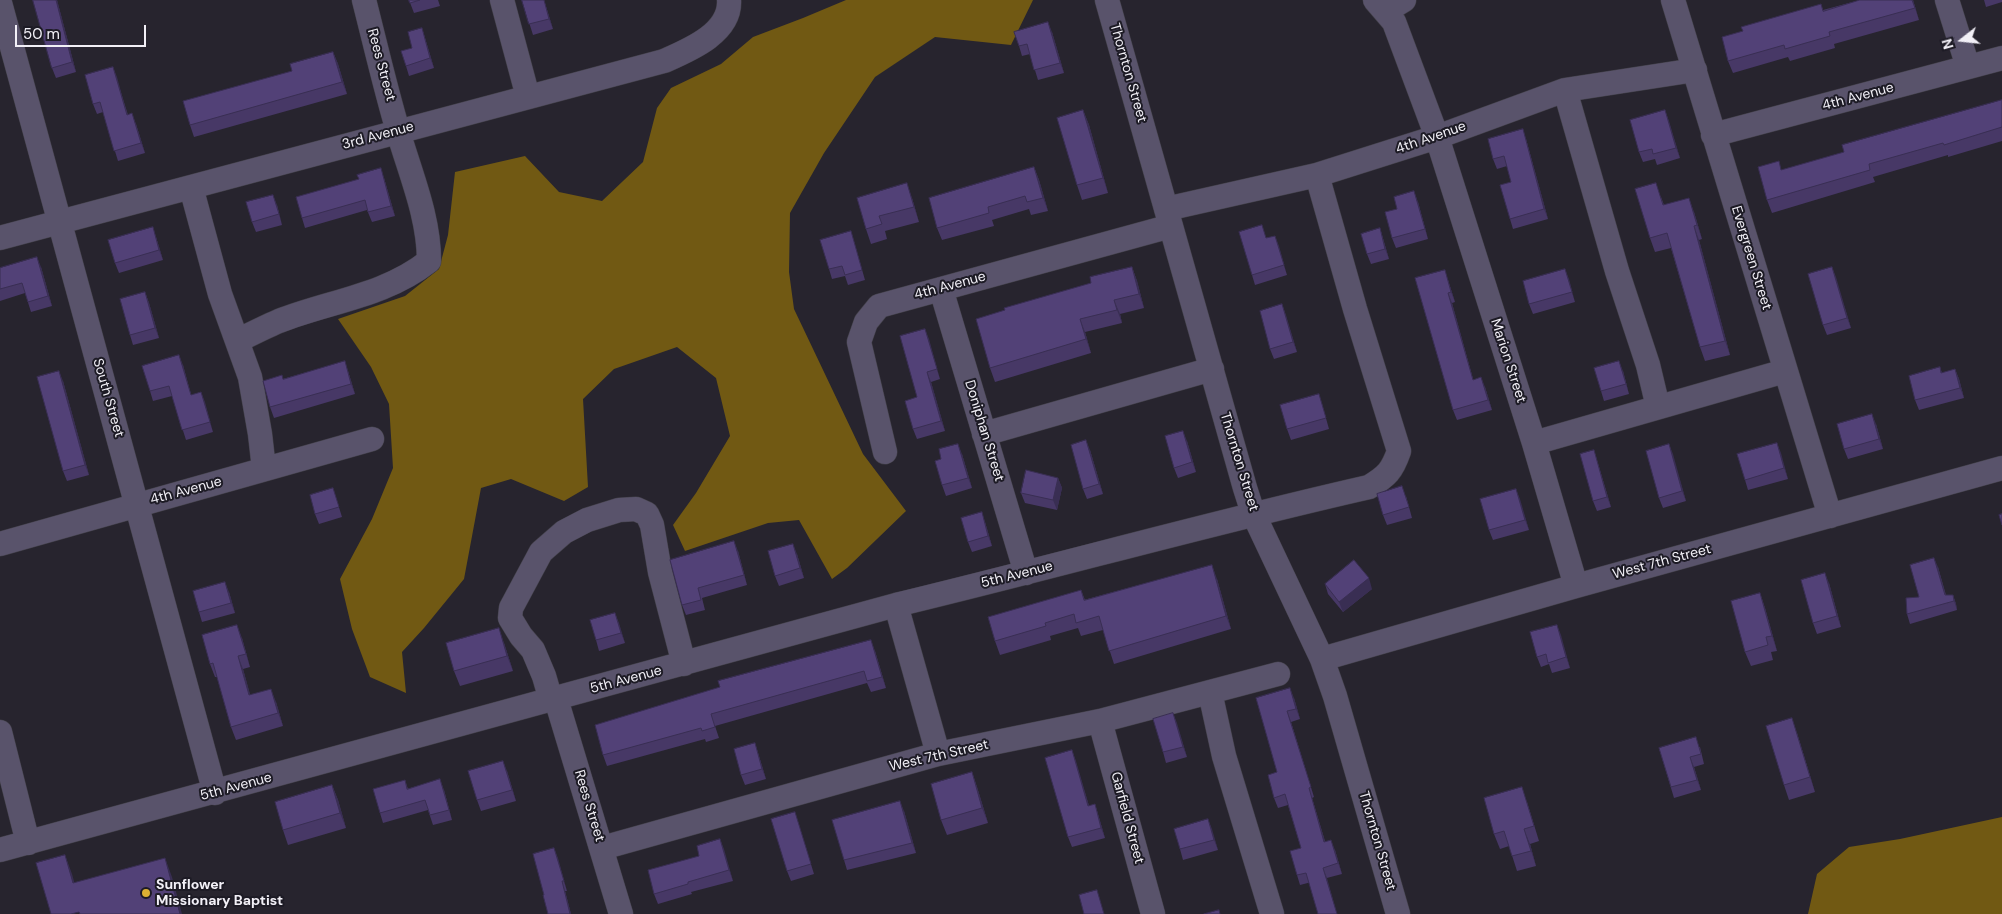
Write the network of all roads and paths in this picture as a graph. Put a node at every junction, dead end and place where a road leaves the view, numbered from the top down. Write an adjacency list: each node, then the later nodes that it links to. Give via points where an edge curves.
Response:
1 (364, 0): 14 (street, Rees Street)
2 (502, 0): 13 (street)
3 (729, 0): 13 (street, 3rd Avenue, via 718,31 687,51 664,61)
4 (1107, 0): 19 (street, Thornton Street)
5 (1673, 0): 11 (street, Evergreen Street)
6 (1947, 0): 10 (street)
7 (0, 3): 20 (street, South Street)
8 (1388, 4): 16 (street, Marion Street)
9 (2002, 58): 10 (street, 4th Avenue)
10 (1968, 67): 15 (street, 4th Avenue)
11 (1695, 70): 12 (street, 4th Avenue); 15 (street, Evergreen Street)
12 (1565, 90): 16 (street, 4th Avenue); 26 (street)
13 (528, 97): 14 (street, 3rd Avenue)
14 (398, 131): 18 (street, 3rd Avenue); 23 (street, Rees Street, via 427,232 429,261 413,274 381,289 279,321)
15 (1713, 135): 25 (street, Evergreen Street)
16 (1437, 137): 17 (street, 4th Avenue); 29 (street, Marion Street)
17 (1317, 175): 19 (street, 4th Avenue); 34 (street, 5th Avenue, via 1399,451 1393,469 1369,487)
18 (191, 187): 20 (street, 3rd Avenue); 23 (street, via 220,294)
19 (1169, 217): 22 (street, 4th Avenue); 24 (street, Thornton Street)
20 (59, 222): 21 (street, 3rd Avenue); 33 (street, South Street)
21 (0, 238)
22 (941, 289): 27 (street, Doniphan Street); 30 (street, 4th Avenue, via 879,306 866,322 861,335 862,363)
23 (237, 341): 32 (street, via 250,378)
24 (1212, 369): 27 (street); 34 (street, Thornton Street)
25 (1785, 370): 26 (street); 35 (street, Evergreen Street)
26 (1658, 406): 29 (street)
27 (984, 434): 37 (street, Doniphan Street)
28 (372, 439): 32 (street, 4th Avenue)
29 (1534, 443): 38 (street, Marion Street)
30 (885, 452)
31 (2002, 468): 35 (street, West 7th Street)
32 (264, 469): 33 (street, 4th Avenue)
33 (138, 504): 36 (street, 4th Avenue); 48 (street, South Street)
34 (1254, 513): 37 (street, 5th Avenue); 40 (street, Thornton Street)
35 (1830, 516): 38 (street, West 7th Street)
36 (0, 544)
37 (1026, 573): 39 (street, 5th Avenue)
38 (1576, 586): 40 (street, West 7th Street)
39 (896, 605): 41 (street, 5th Avenue); 47 (street)
40 (1322, 659): 55 (street, Thornton Street)
41 (684, 664): 44 (street, 5th Avenue); 44 (street, Rees Street, via 660,572 652,525 647,514 636,509 620,510 587,520 564,532 541,552 511,608 510,618 533,650)
42 (1278, 674): 43 (street, West 7th Street)
43 (1210, 692): 45 (street, West 7th Street); 54 (street, via 1224,756)
44 (554, 700): 48 (street, 5th Avenue); 50 (street, Rees Street)
45 (1100, 721): 47 (street, West 7th Street); 53 (street, Garfield Street)
46 (0, 732): 49 (street)
47 (938, 754): 50 (street, West 7th Street)
48 (215, 793): 49 (street, 5th Avenue)
49 (28, 843): 51 (street, 5th Avenue)
50 (602, 848): 52 (street, Rees Street)
51 (0, 850)
52 (621, 914)
53 (1153, 914)
54 (1272, 914)
55 (1398, 914)

